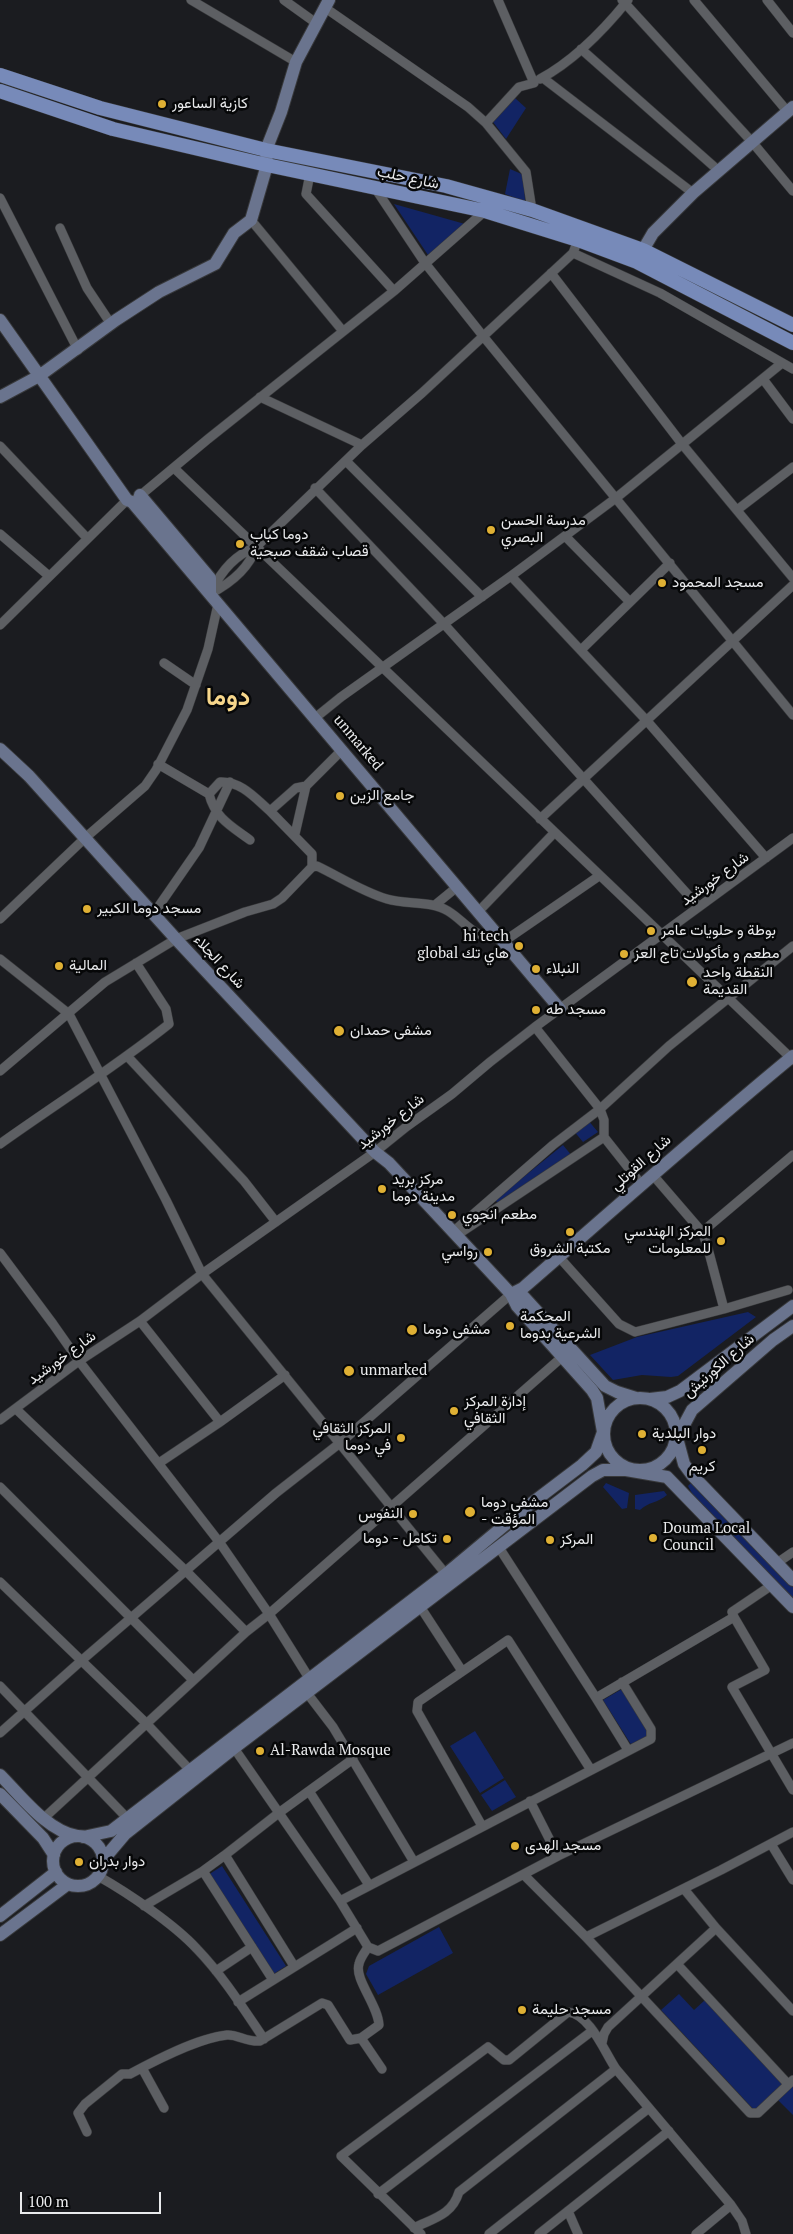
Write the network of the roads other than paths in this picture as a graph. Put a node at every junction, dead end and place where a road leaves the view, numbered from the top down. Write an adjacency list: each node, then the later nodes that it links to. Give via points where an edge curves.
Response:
1 (191, 0): 11 (street)
2 (284, 0): 8 (street)
3 (498, 0): 14 (street)
4 (694, 0): 16 (street)
5 (767, 0): 9 (street)
6 (625, 1): 10 (street); 18 (street)
7 (326, 4): 8 (street); 17 (street)
8 (316, 23): 11 (street)
9 (793, 33)
10 (581, 49): 13 (street, via 562,67); 21 (street)
11 (296, 62): 19 (street)
12 (0, 75): 19 (main road, شارع حلب, via 100,108)
13 (543, 78): 14 (street); 25 (street)
14 (534, 83): 17 (street, via 519,87)
15 (0, 90): 20 (main road, شارع حلب, via 113,129)
16 (790, 109): 18 (street)
17 (486, 123): 27 (street, via 526,172)
18 (752, 143): 21 (street); 24 (street)
19 (266, 150): 20 (street); 27 (main road, شارع حلب, via 446,186)
20 (267, 165): 22 (main road, شارع حلب); 29 (street)
21 (719, 171): 25 (street)
22 (310, 174): 23 (main road, شارع حلب); 35 (street, via 306,194)
23 (375, 188): 28 (main road, شارع حلب); 33 (street)
24 (793, 191)
25 (693, 193): 32 (street, via 653,233)
26 (0, 198): 42 (street)
27 (532, 210): 31 (main road, شارع حلب)
28 (485, 211): 31 (main road, شارع حلب); 33 (street)
29 (251, 220): 37 (street, via 234,233 214,264 159,292); 39 (street)
30 (60, 228): 37 (street, via 84,282)
31 (578, 240): 32 (main road, شارع حلب); 34 (street); 43 (street, via 660,293)
32 (640, 256): 38 (main road, شارع حلب); 41 (main road, شارع حلب)
33 (425, 263): 35 (street); 40 (street)
34 (551, 272): 40 (street); 50 (street)
35 (394, 291): 39 (street)
36 (0, 320): 45 (street, unmarked)
37 (111, 324): 42 (street)
38 (793, 325)
39 (342, 330): 48 (street)
40 (483, 336): 51 (street); 57 (street)
41 (793, 343)
42 (78, 350): 45 (street)
43 (782, 363): 44 (street); 46 (street)
44 (793, 369)
45 (39, 376): 47 (street); 58 (street, unmarked)
46 (763, 379): 49 (street); 50 (street)
47 (0, 396)
48 (260, 396): 51 (street); 55 (street)
49 (793, 419)
50 (682, 444): 57 (street); 59 (street)
51 (362, 445): 53 (street)
52 (0, 446): 62 (street)
53 (346, 461): 56 (street); 70 (street)
54 (793, 466): 59 (street)
55 (174, 468): 58 (street); 63 (street)
56 (315, 488): 63 (street); 73 (street)
57 (616, 498): 61 (street); 64 (street)
58 (133, 499): 62 (street); 69 (street, unmarked)
59 (737, 510): 67 (street)
60 (0, 534): 65 (street)
61 (566, 536): 66 (street); 71 (street)
62 (87, 538): 65 (street)
63 (256, 547): 69 (street, via 243,552 219,576); 78 (street)
64 (670, 563): 71 (street); 75 (street)
65 (49, 576): 74 (street)
66 (511, 576): 70 (street); 76 (street)
67 (793, 578)
68 (793, 585): 75 (street)
69 (210, 594): 72 (street, unmarked)
70 (482, 596): 73 (street)
71 (629, 601): 76 (street)
72 (218, 604): 79 (street); 81 (street, unmarked)
73 (444, 624): 78 (street); 86 (street)
74 (0, 625)
75 (733, 641): 80 (street); 82 (street)
76 (582, 649): 82 (street)
77 (164, 663): 79 (street)
78 (383, 668): 81 (street); 92 (street)
79 (196, 685): 85 (street, via 187,710)
80 (793, 715)
81 (315, 718): 84 (street, unmarked)
82 (647, 721): 86 (street); 98 (street)
83 (0, 749): 95 (street, شارع الجلاء)
84 (342, 750): 88 (street); 101 (street, unmarked)
85 (158, 764): 89 (street); 95 (street, via 145,786)
86 (583, 778): 92 (street); 103 (street)
87 (230, 782): 89 (street, via 220,782); 90 (street); 91 (street, via 240,786)
88 (306, 786): 91 (street, via 296,788); 94 (street)
89 (209, 794): 90 (street)
90 (215, 811): 97 (street, via 226,824); 104 (street, via 199,848)
91 (270, 811): 94 (street)
92 (540, 819): 93 (street)
93 (554, 833): 100 (street); 105 (street)
94 (295, 834): 99 (street, via 312,854)
95 (85, 838): 104 (street, شارع الجلاء); 106 (street)
96 (793, 838): 98 (street, شارع خورشيد)
97 (250, 840)
98 (766, 858): 103 (street, شارع خورشيد)
99 (312, 867): 102 (street, via 317,866 387,899); 109 (street, via 273,904)
100 (599, 876): 107 (street); 108 (street)
101 (457, 887): 102 (street); 105 (street, unmarked)
102 (435, 906): 108 (street, via 448,911 481,936)
103 (699, 907): 107 (street, شارع خورشيد)
104 (154, 912): 109 (street, شارع الجلاء)
105 (478, 912): 108 (street, unmarked)
106 (0, 919)
107 (661, 935): 113 (street); 114 (street, شارع خورشيد)
108 (500, 938): 114 (street, unmarked)
109 (176, 940): 112 (street); 124 (street, شارع الجلاء)
110 (793, 946): 113 (street)
111 (0, 959): 115 (street)
112 (136, 963): 115 (street, via 105,982); 117 (street, via 166,1009 169,1024)
113 (729, 998): 118 (street); 121 (street, via 669,1046)
114 (560, 1009): 116 (street, شارع خورشيد)
115 (69, 1014): 119 (street); 120 (street)
116 (535, 1027): 121 (street); 124 (street, شارع خورشيد)
117 (128, 1057): 120 (street); 128 (street, via 244,1181)
118 (792, 1058): 126 (street, شارع القوتلي)
119 (0, 1071)
120 (101, 1073): 123 (street); 133 (street)
121 (600, 1109): 122 (street); 130 (street, via 554,1145)
122 (604, 1137): 127 (street); 130 (street)
123 (0, 1144)
124 (376, 1152): 128 (street, شارع خورشيد); 130 (street, شارع الجلاء)
125 (793, 1156): 129 (street)
126 (652, 1174): 127 (street, شارع القوتلي); 129 (street)
127 (642, 1184): 132 (street, شارع القوتلي)
128 (276, 1222): 133 (street, شارع خورشيد)
129 (702, 1232): 137 (street)
130 (455, 1233): 135 (street, شارع الجلاء)
131 (0, 1253): 141 (street)
132 (559, 1257): 135 (street, شارع القوتلي, via 523,1288); 137 (street, via 619,1324 635,1332)
133 (202, 1274): 138 (street, شارع خورشيد); 142 (street)
134 (788, 1290): 137 (street)
135 (511, 1294): 140 (street, via 517,1306); 143 (street, via 523,1296 605,1386); 149 (street)
136 (790, 1308): 143 (street, via 680,1391 667,1397)
137 (724, 1310)
138 (140, 1321): 141 (street, شارع خورشيد); 146 (street)
139 (793, 1326): 148 (street, شارع الكورنيش, via 692,1410)
140 (561, 1358): 147 (street, via 597,1398); 153 (street)
141 (79, 1361): 144 (street, شارع خورشيد); 150 (street)
142 (285, 1375): 146 (street); 149 (street)
143 (643, 1398): 147 (street, via 618,1405); 148 (street, via 659,1403 670,1414)
144 (16, 1409): 145 (street, شارع خورشيد); 160 (street)
145 (0, 1420)
146 (220, 1422): 150 (street)
147 (603, 1432): 151 (street, via 609,1454 626,1468); 154 (street, via 601,1442 589,1458)
148 (676, 1438): 151 (street, via 674,1449 663,1462 649,1470); 159 (street, via 684,1464 692,1475)
149 (340, 1443): 153 (street); 156 (street, via 276,1493)
150 (159, 1462): 156 (street)
151 (637, 1471): 155 (street, via 603,1470); 164 (street, via 667,1477)
152 (0, 1487): 169 (street)
153 (391, 1506): 161 (street); 167 (street)
154 (524, 1509): 155 (street); 161 (street)
155 (535, 1519): 157 (street)
156 (220, 1543): 160 (street); 167 (street)
157 (498, 1546): 161 (street); 178 (street)
158 (793, 1552): 159 (street)
159 (777, 1563): 162 (street)
160 (186, 1571): 169 (street); 170 (street)
161 (449, 1578): 166 (street); 173 (street)
162 (793, 1580)
163 (0, 1582): 171 (street)
164 (772, 1585): 165 (street); 168 (street, via 732,1612)
165 (793, 1607)
166 (421, 1608): 172 (street); 177 (street)
167 (269, 1614): 170 (street); 173 (street)
168 (734, 1616): 175 (street); 185 (street, via 765,1670 732,1687)
169 (133, 1618): 171 (street); 174 (street)
170 (246, 1632): 174 (street)
171 (81, 1661): 179 (street); 180 (street)
172 (462, 1671): 188 (street, via 508,1640); 198 (street, via 418,1702 417,1711)
173 (309, 1678): 177 (street)
174 (194, 1680): 180 (street)
175 (622, 1682): 178 (street); 184 (street, via 651,1729 651,1739)
176 (0, 1686): 179 (street)
177 (301, 1693): 183 (street); 186 (street, via 333,1727); 187 (street)
178 (596, 1698): 184 (street)
179 (25, 1712): 181 (street); 190 (street)
180 (146, 1723): 187 (street); 190 (street)
181 (0, 1733)
182 (793, 1743): 185 (street)
183 (234, 1748): 195 (street); 205 (street, via 125,1834)
184 (628, 1750): 188 (street)
185 (773, 1753): 191 (street); 204 (street)
186 (353, 1759): 192 (street); 206 (street)
187 (190, 1769): 197 (street)
188 (591, 1770): 194 (street)
189 (0, 1775): 196 (street)
190 (88, 1778): 196 (street); 197 (street)
191 (793, 1790)
192 (309, 1791): 195 (street); 213 (street)
193 (0, 1794): 202 (street, via 43,1838)
194 (530, 1801): 198 (street); 204 (street)
195 (280, 1812): 203 (street); 215 (street)
196 (44, 1818): 200 (street, via 69,1835)
197 (127, 1818): 200 (street, via 105,1833)
198 (482, 1826): 206 (street)
199 (793, 1832): 201 (street)
200 (80, 1836): 202 (street, via 65,1840); 205 (street, via 95,1843)
201 (772, 1844): 211 (street); 214 (street)
202 (54, 1855): 208 (street)
203 (225, 1856): 207 (street); 225 (street)
204 (558, 1856): 209 (street)
205 (103, 1860): 210 (street)
206 (414, 1862): 213 (street)
207 (203, 1871): 216 (street); 223 (street)
208 (56, 1872): 212 (street); 217 (street)
209 (524, 1875): 221 (street); 222 (street, via 378,1950)
210 (98, 1876): 212 (street, via 84,1885); 216 (street)
211 (793, 1880)
212 (68, 1884): 220 (street)
213 (369, 1885): 215 (street)
214 (684, 1889): 219 (street); 221 (street)
215 (340, 1901): 218 (street)
216 (144, 1906): 226 (street, via 197,1948)
217 (0, 1916)
218 (357, 1928): 222 (street); 225 (street)
219 (716, 1928): 224 (street); 230 (street)
220 (0, 1935)
221 (586, 1936): 228 (street)
222 (368, 1946): 232 (street, via 358,1964 358,1976 371,1999 379,2025)
223 (252, 1947): 226 (street); 227 (street)
224 (677, 1964): 228 (street); 238 (street)
225 (294, 1966): 227 (street)
226 (216, 1971): 229 (street)
227 (273, 1980): 229 (street)
228 (641, 1996): 234 (street, via 608,2027); 238 (street, via 750,2113 758,2113)
229 (238, 2002): 233 (street)
230 (793, 2010)
231 (592, 2032): 234 (street); 243 (street); 243 (street, via 582,2018 568,2012 509,2060 504,2060 488,2047 341,2156)
232 (361, 2038): 233 (street, via 350,2040 328,2005 322,2003); 236 (street)
233 (264, 2039): 235 (street, via 250,2042 228,2034 178,2050)
234 (602, 2043): 237 (street)
235 (142, 2068): 239 (street); 241 (street, via 122,2074 85,2104 78,2113)
236 (382, 2069)
237 (616, 2069): 240 (street); 246 (street, via 459,2192 455,2204)
238 (791, 2082)
239 (164, 2108)
240 (649, 2108): 242 (street); 247 (street)
241 (87, 2132)
242 (669, 2132): 244 (street); 245 (street)
243 (378, 2194): 246 (street)
244 (732, 2205): 250 (street); 251 (street)
245 (568, 2211): 248 (street); 249 (street)
246 (418, 2231)
247 (489, 2234)
248 (539, 2234)
249 (578, 2234)
250 (696, 2234)
251 (746, 2234)

